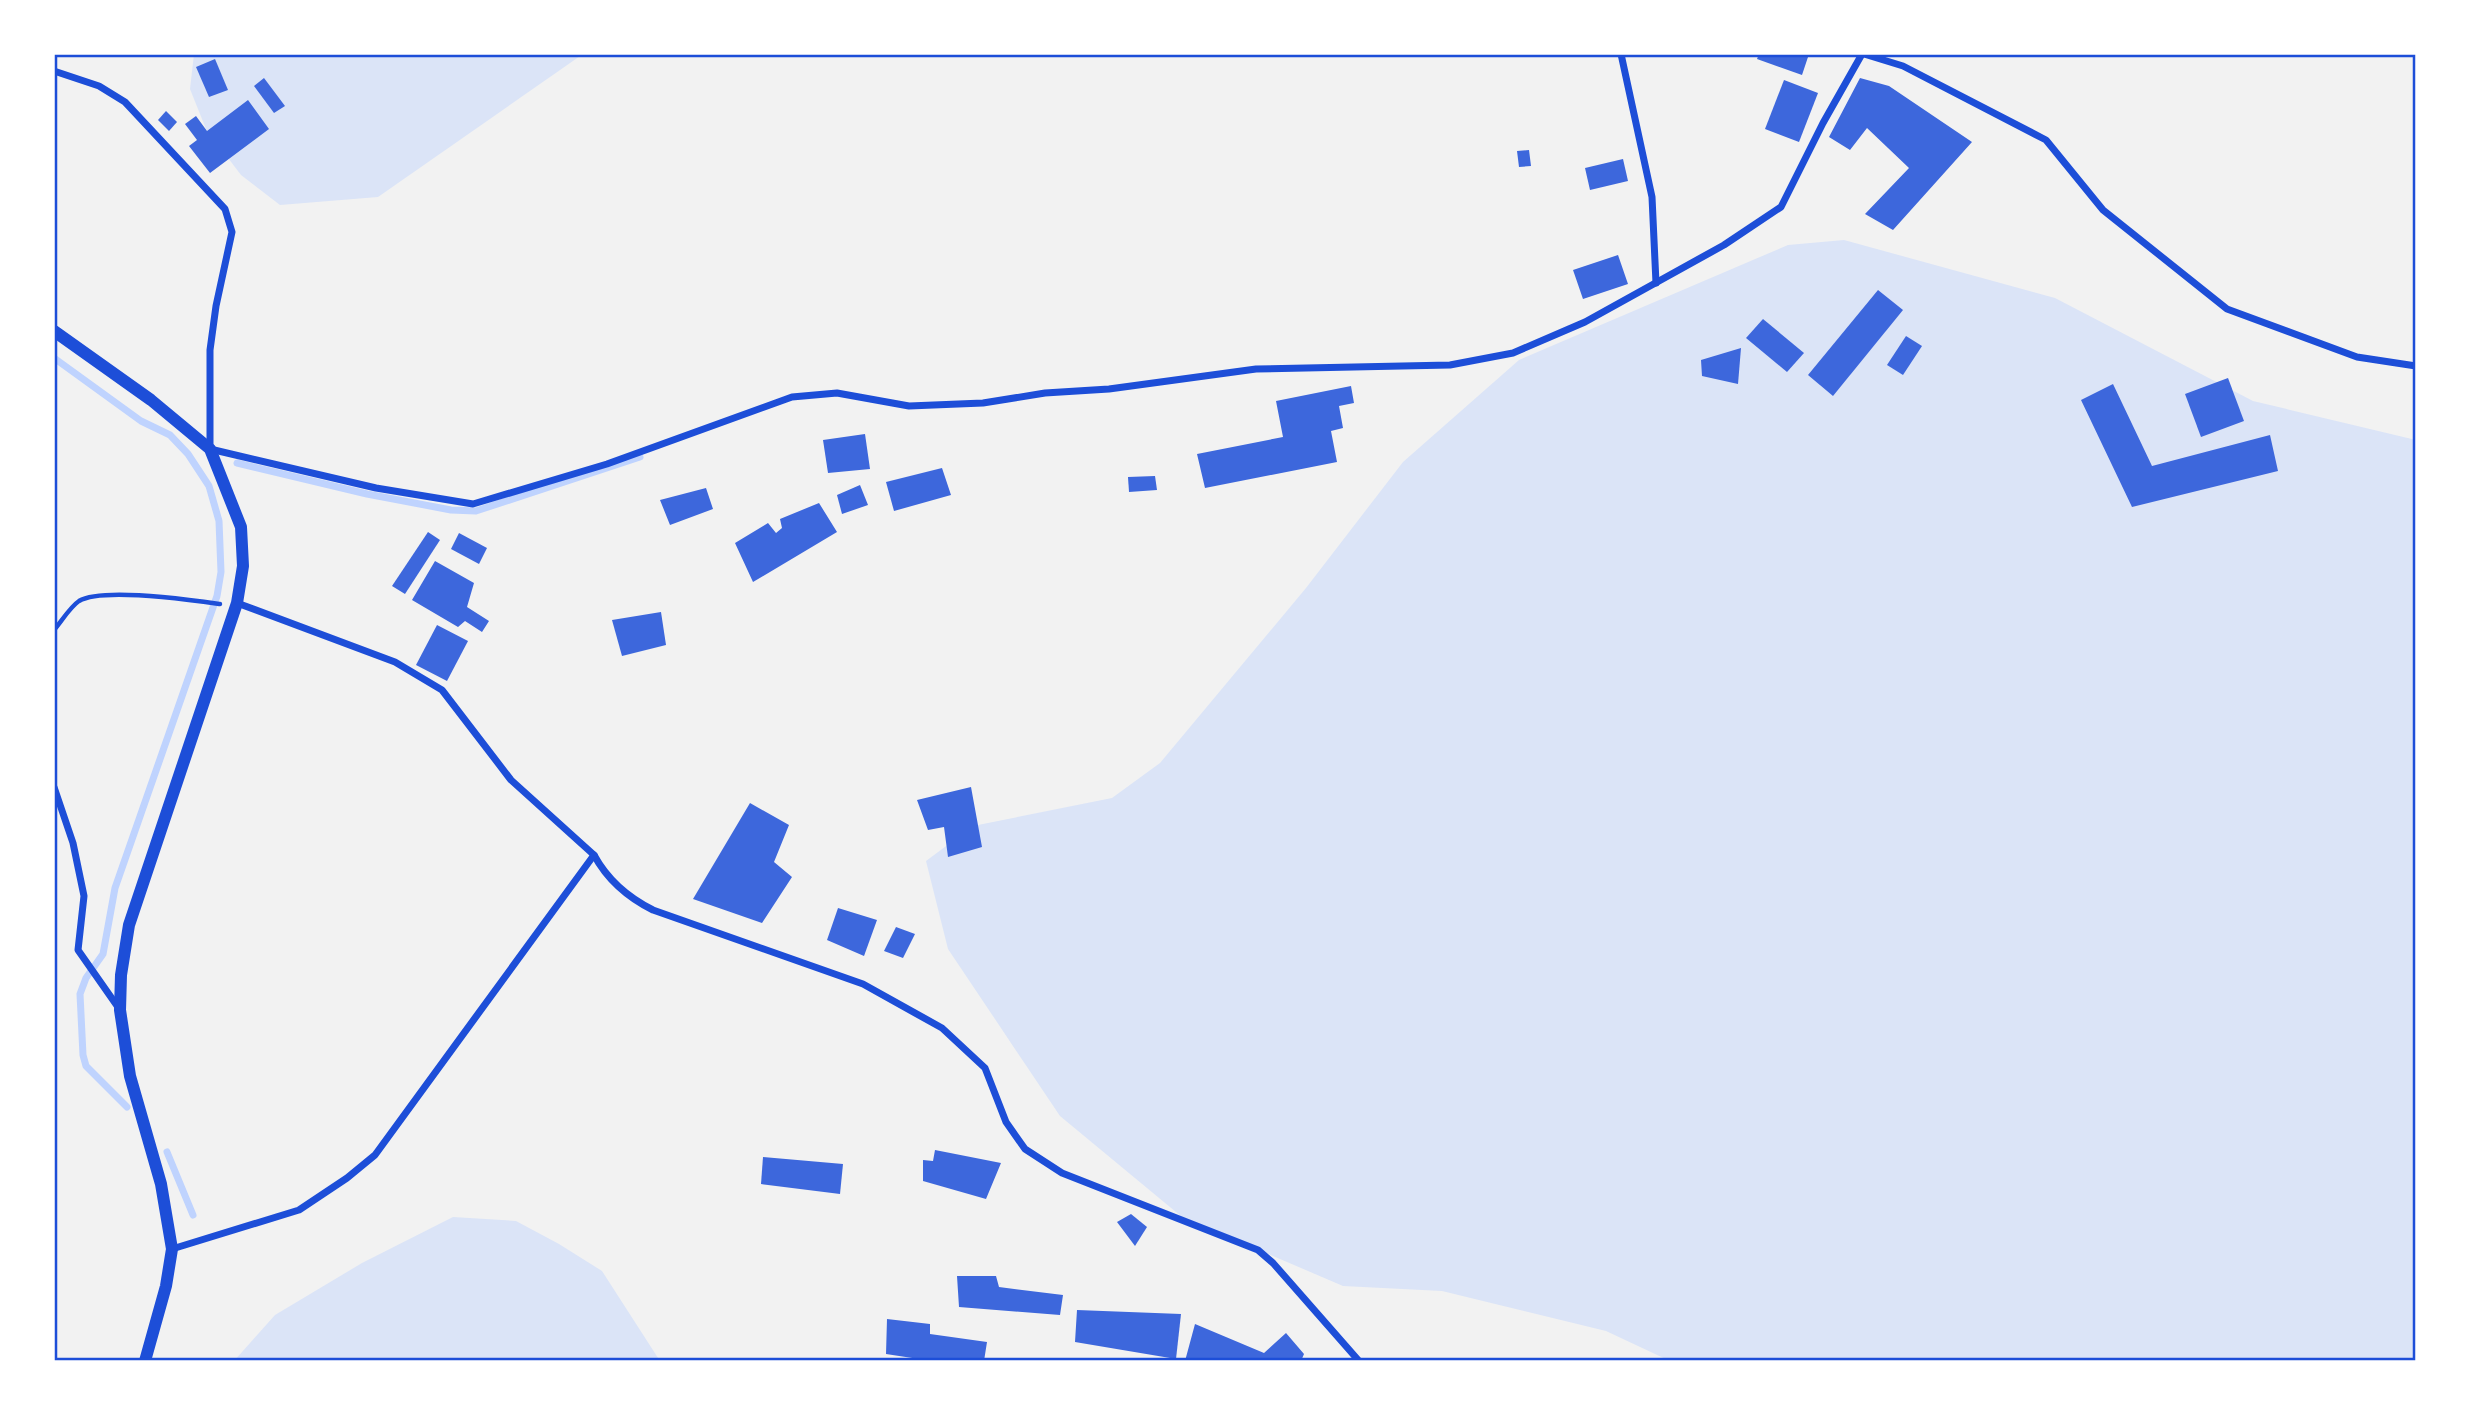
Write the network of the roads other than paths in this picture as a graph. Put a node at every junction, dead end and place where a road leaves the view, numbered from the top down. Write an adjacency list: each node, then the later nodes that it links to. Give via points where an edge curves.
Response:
1 (1621, 54): 4 (street, via 1652,197)
2 (1863, 54): 4 (street, via 1781,207); 6 (street, via 1903,66 2046,140 2103,210 2227,309 2357,357)
3 (54, 71): 7 (street, via 99,86 125,102 225,209 232,232 210,350)
4 (1656, 283): 7 (street, via 1585,322 1513,353 1450,365 1256,369 983,403 909,406 837,393 792,397 607,464 472,504 376,488)
5 (54, 331): 7 (street)
6 (2416, 366)
7 (210, 449): 8 (street, via 241,527 243,566)
8 (237, 603): 10 (street, via 395,662 442,690 511,780); 11 (street, via 129,925)
9 (54, 787): 11 (street, via 84,896 78,950)
10 (594, 855): 12 (street, via 374,1155 299,1210); 14 (street, via 635,901 653,910 863,984 942,1028 985,1068 1006,1122 1025,1149 1062,1173 1258,1250)
11 (120, 1010): 12 (street, via 130,1076 160,1184)
12 (172, 1249): 13 (street)
13 (145, 1361)
14 (1359, 1361)

